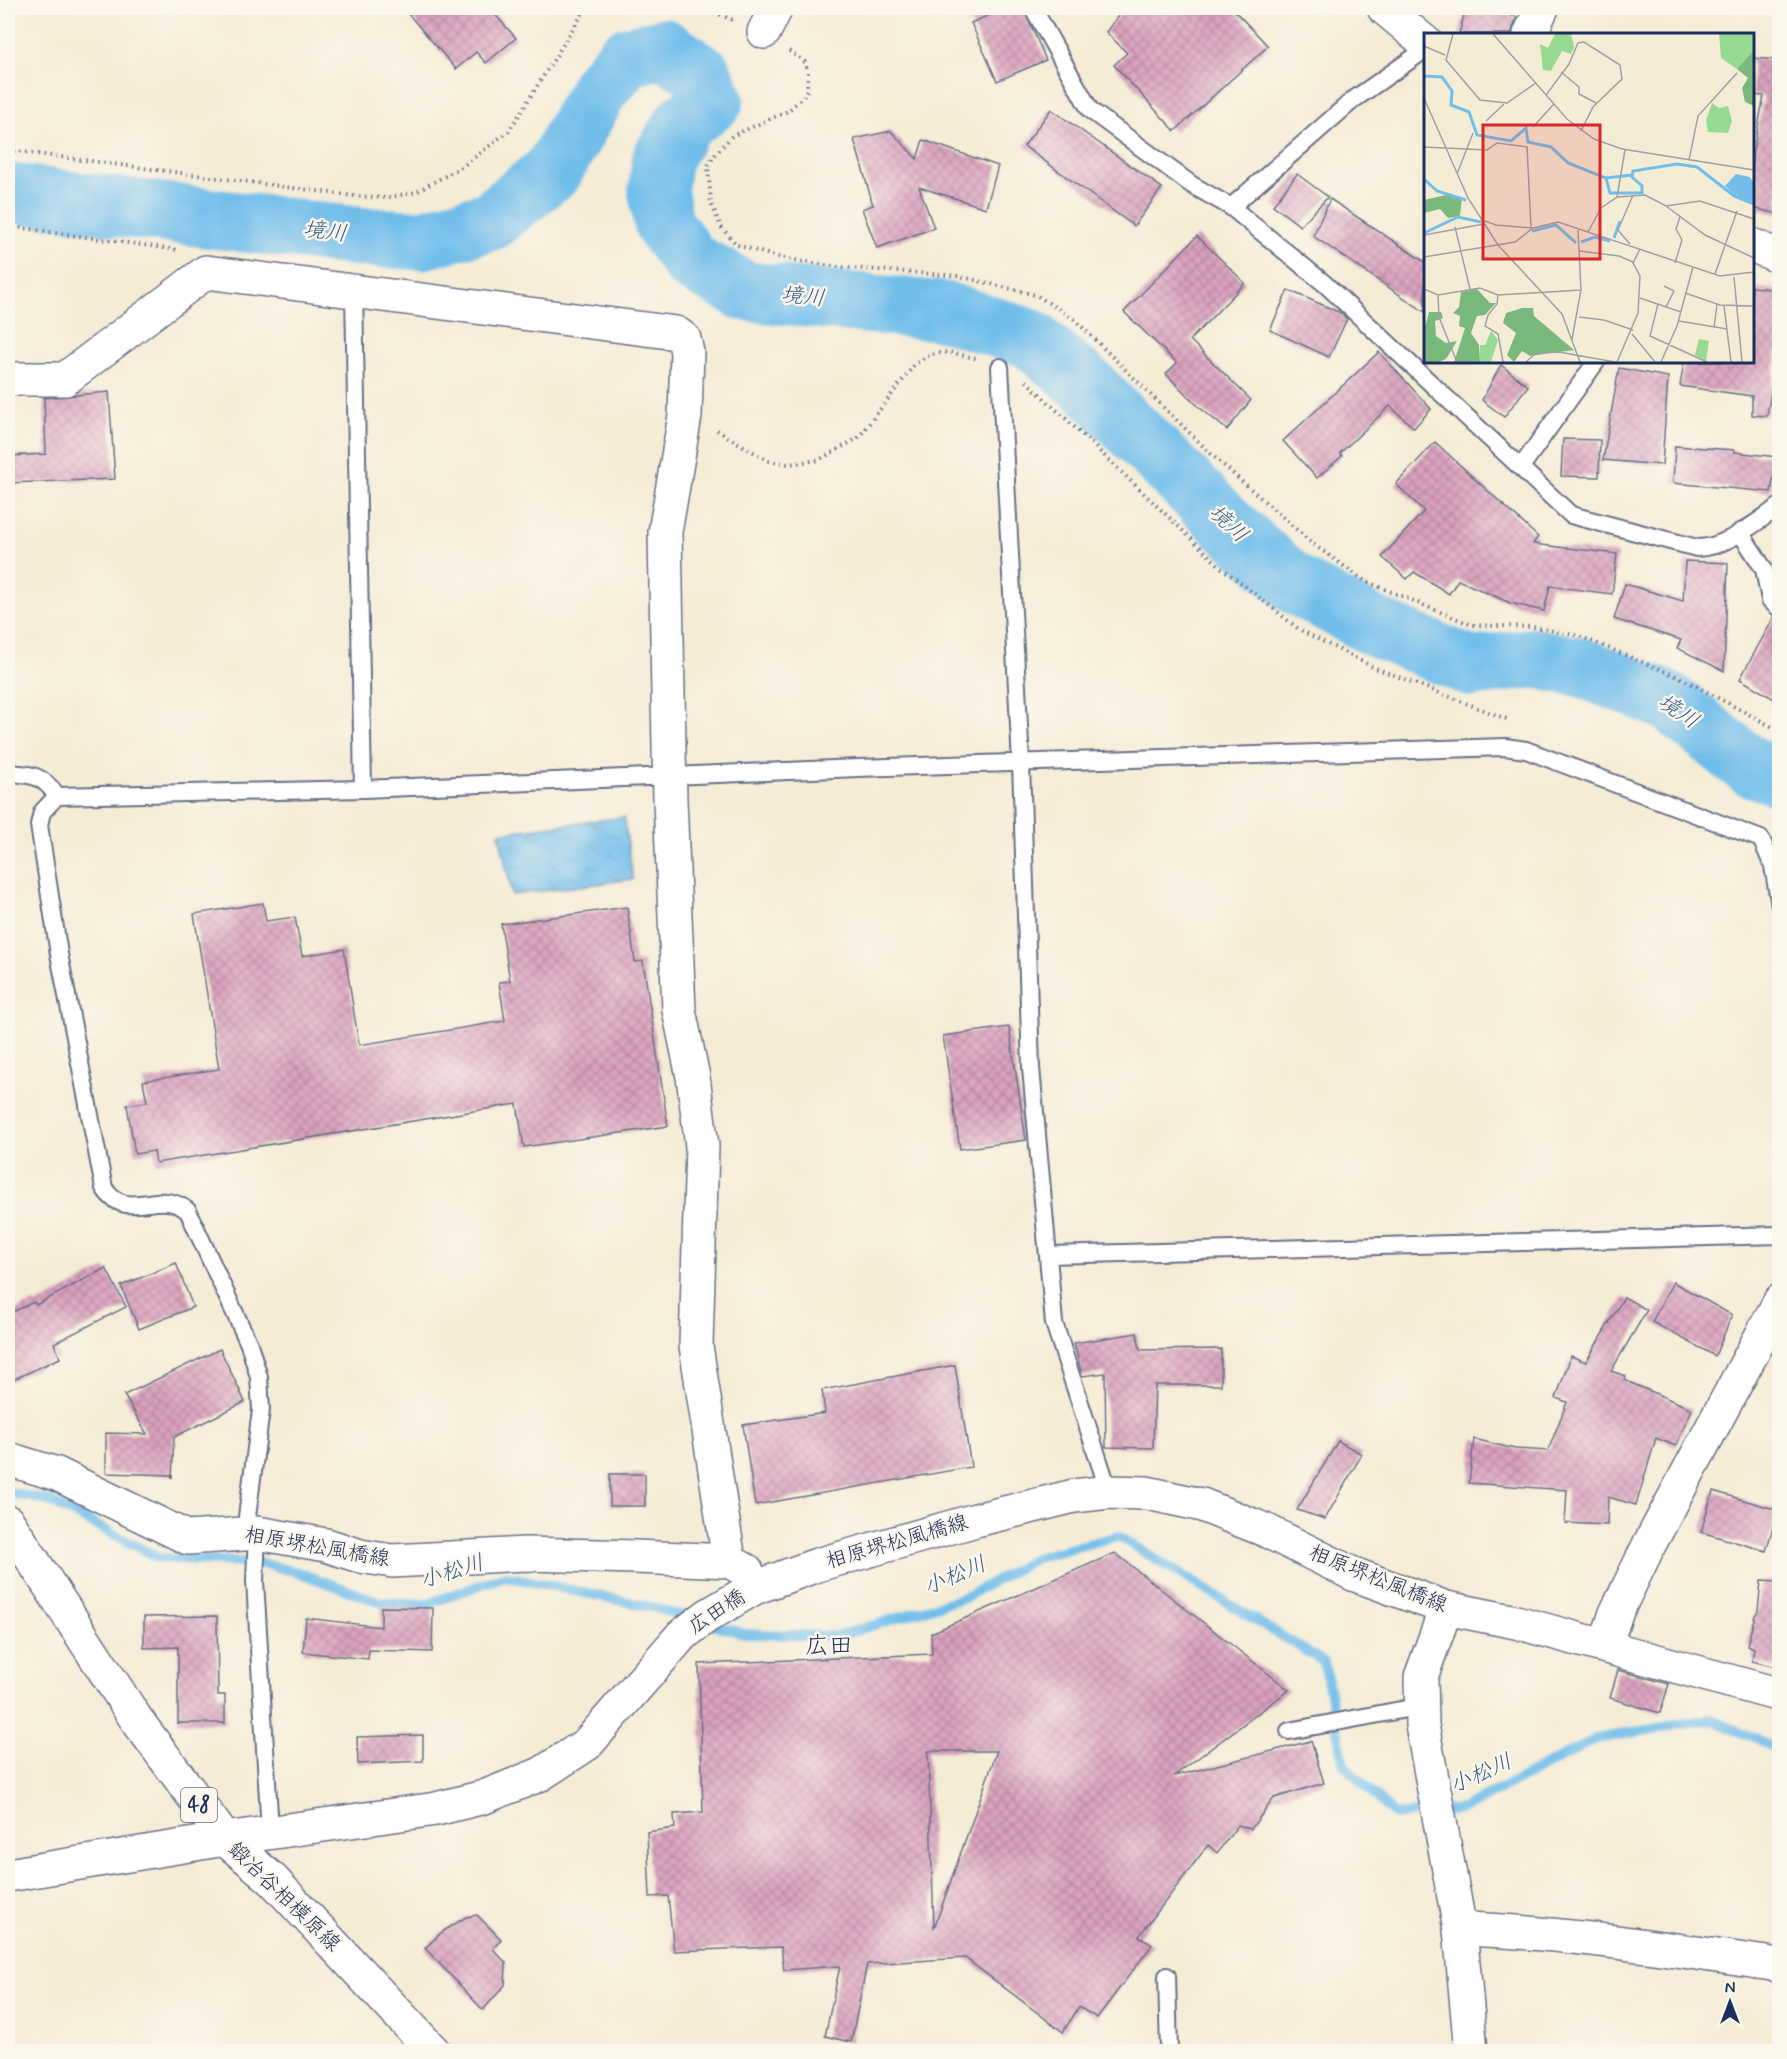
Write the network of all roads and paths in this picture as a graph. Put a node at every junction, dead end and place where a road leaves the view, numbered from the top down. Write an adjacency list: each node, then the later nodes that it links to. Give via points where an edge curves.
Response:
1 (586, 8): 10 (path, via 509,131 463,166 416,192 385,198 354,196)
2 (703, 8): 6 (path)
3 (1033, 8): 11 (lane, via 1089,110 1192,185)
4 (1384, 8): 8 (street)
5 (1542, 8): 7 (street)
6 (770, 20): 24 (path, via 805,62 809,81 803,97 788,111 732,136 708,166 711,203 721,227 737,245 777,257 838,267 958,276 1036,295 1074,319 1212,454 1313,544 1365,581 1472,625 1533,627 1579,636 1681,678)
7 (1530, 33)
8 (1424, 42)
9 (1424, 50): 11 (lane, via 1353,100)
10 (8, 150)
11 (1231, 207): 19 (lane, via 1325,284)
12 (1754, 245): 13 (street)
13 (1779, 257)
14 (354, 290): 17 (street, via 206,272 65,379); 18 (street, via 676,333 687,345); 28 (lane)
15 (1595, 363): 19 (lane)
16 (1000, 367): 18 (path, via 949,352 931,354 915,364 858,438 819,460 788,464 768,461); 23 (path, via 1029,383 1222,568 1300,630 1373,667); 25 (lane)
17 (8, 380)
18 (686, 416): 27 (street, via 665,532)
19 (1521, 467): 21 (lane, via 1571,515 1581,519 1696,548 1707,548)
20 (1779, 506): 21 (lane)
21 (1740, 532): 22 (lane, via 1764,569 1770,600)
22 (1779, 609)
23 (1515, 722)
24 (1779, 731)
25 (1021, 763): 27 (lane); 30 (lane, via 1506,747 1526,750 1761,839 1773,866); 32 (lane, via 1031,1068)
26 (8, 773): 29 (lane, via 33,774 50,785)
27 (669, 775): 28 (lane); 38 (street, via 679,1010 702,1146 696,1346)
28 (363, 789): 29 (lane)
29 (57, 796): 37 (lane, via 42,812 39,825 59,954 104,1188 118,1203 129,1206 174,1202 188,1211 249,1344 259,1377 261,1410)
30 (1779, 906)
31 (1779, 1235): 32 (lane)
32 (1049, 1255): 35 (lane, via 1054,1323)
33 (1779, 1301): 41 (street, via 1650,1543 1616,1613)
34 (8, 1459): 37 (street, 相原堺松風橋線, via 57,1474 181,1536)
35 (1109, 1492): 39 (street, 相原堺松風橋線, via 1074,1496 976,1520); 40 (street, 相原堺松風橋線, via 1147,1493 1202,1505 1264,1530 1353,1574)
36 (8, 1522): 46 (street, 鍛冶谷相模原線 / 48, via 136,1719)
37 (253, 1535): 38 (street, 相原堺松風橋線, via 326,1545 392,1561 526,1554); 45 (lane)
38 (729, 1561): 39 (street, 相原堺松風橋線)
39 (760, 1585): 45 (street, 広田橋, via 681,1636 586,1744 541,1774 484,1797 436,1809)
40 (1446, 1608): 41 (street, 相原堺松風橋線); 43 (street, via 1421,1677)
41 (1605, 1646): 42 (street, 相原堺松風橋線)
42 (1779, 1695)
43 (1422, 1706): 44 (lane); 48 (street, via 1422,1725)
44 (1289, 1731)
45 (270, 1832): 46 (street, 広田橋)
46 (225, 1839): 47 (street, 広田橋); 51 (street, 鍛冶谷相模原線 / 48, via 273,1880)
47 (8, 1875)
48 (1460, 1929): 49 (street, via 1577,1937); 53 (street)
49 (1779, 1965)
50 (1167, 1976): 52 (lane)
51 (434, 2052)
52 (1168, 2052)
53 (1471, 2052)

